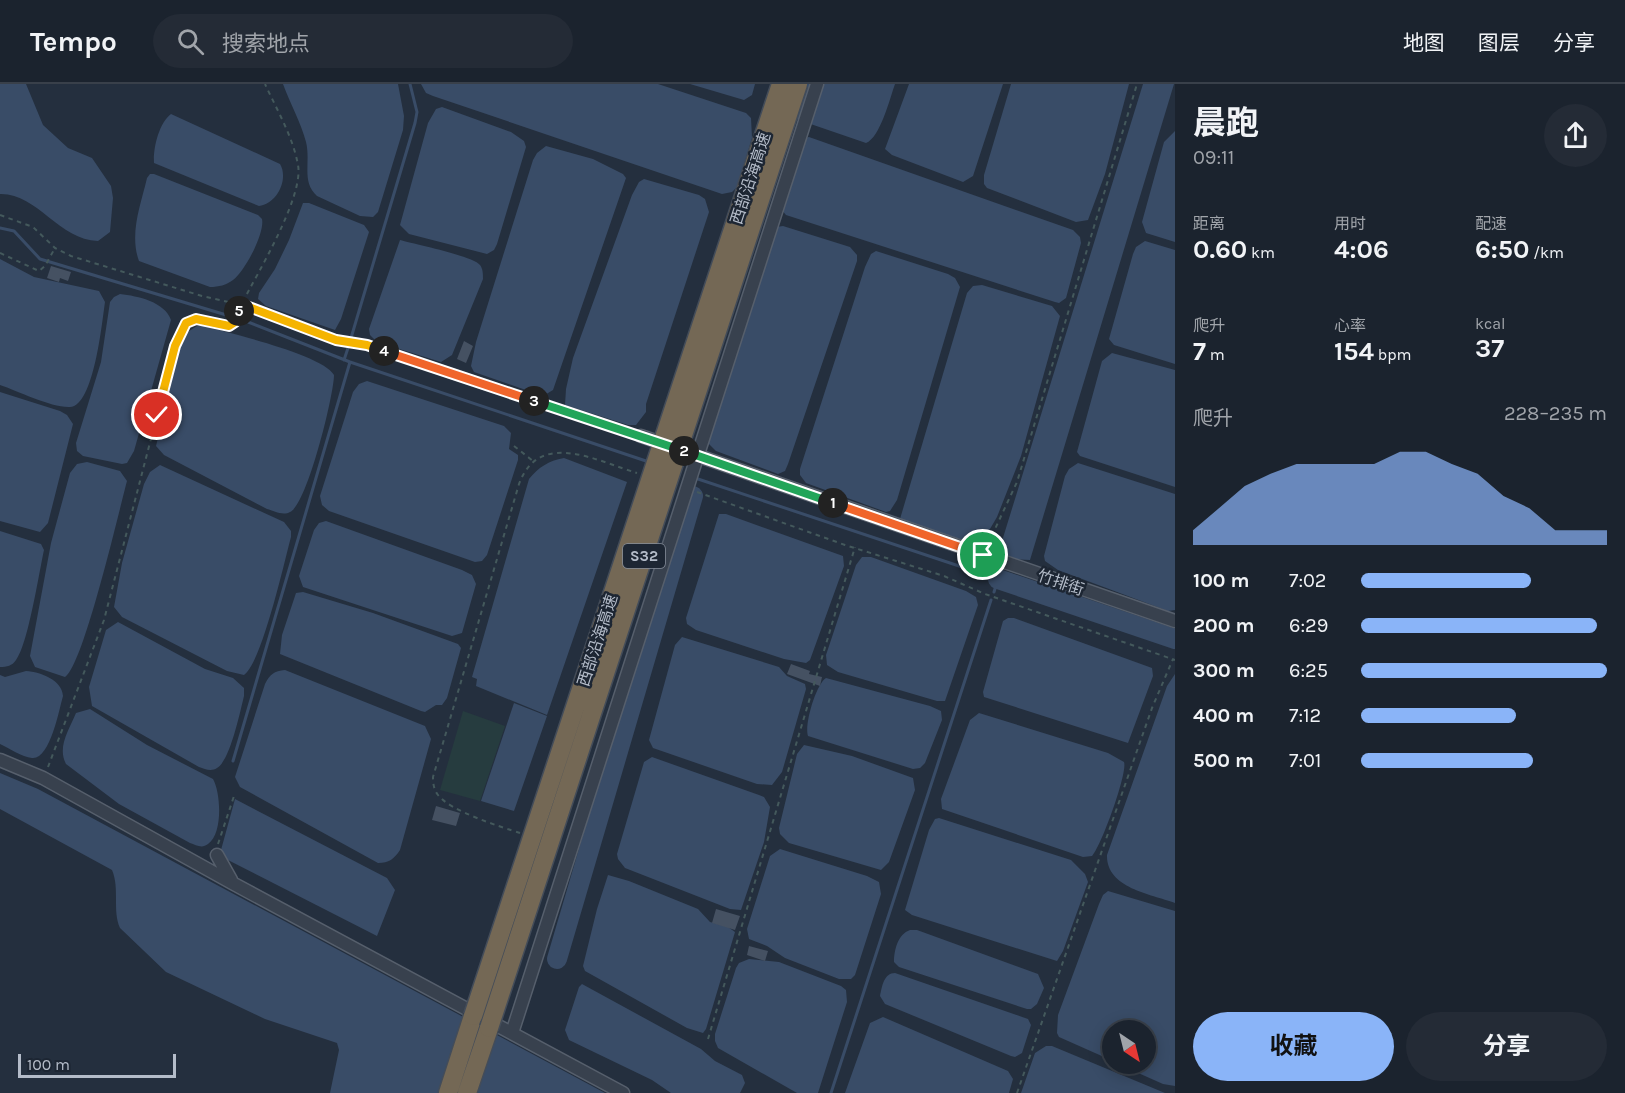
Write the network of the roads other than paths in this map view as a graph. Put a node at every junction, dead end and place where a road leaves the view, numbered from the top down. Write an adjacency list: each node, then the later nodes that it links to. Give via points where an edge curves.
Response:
1 (781, 84): 11 (highway, 西部沿海高速 / S32, bridge)
2 (798, 84): 12 (highway, 西部沿海高速 / S32, bridge)
3 (817, 84): 5 (street)
4 (641, 436): 5 (street, 竹排街)
5 (698, 455): 6 (street, 竹排街); 10 (street)
6 (1175, 621)
7 (0, 760): 9 (street, via 43,778)
8 (217, 855): 9 (street)
9 (234, 884): 10 (street)
10 (512, 1034): 13 (street)
11 (448, 1093)
12 (467, 1093)
13 (622, 1093)

